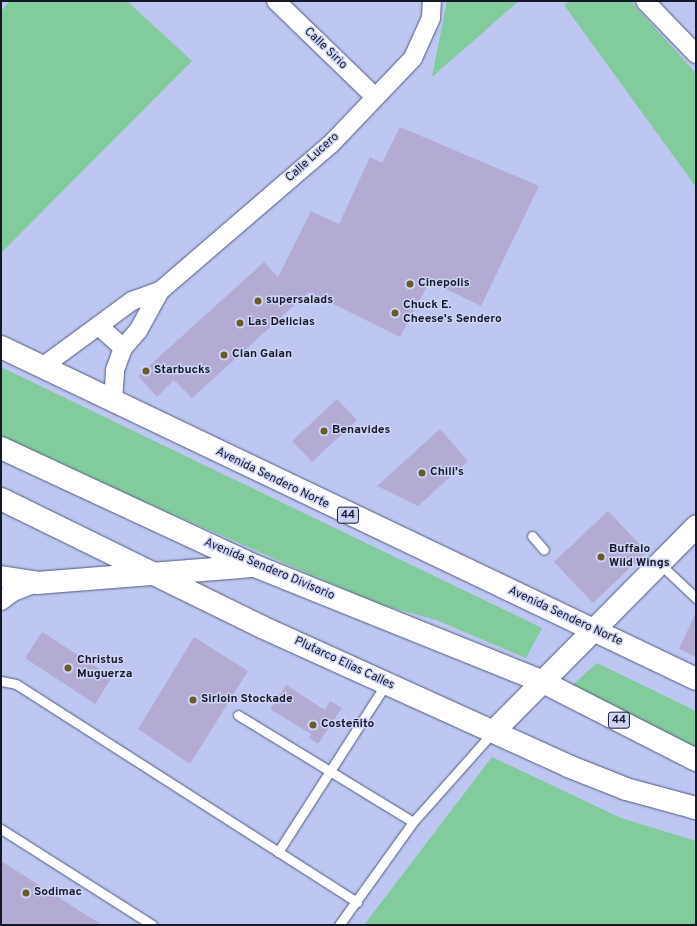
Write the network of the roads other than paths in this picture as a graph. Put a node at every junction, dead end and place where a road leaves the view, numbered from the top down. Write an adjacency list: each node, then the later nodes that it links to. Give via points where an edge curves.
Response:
1 (276, 1): 5 (street, Calle Sirio)
2 (432, 1): 5 (street, Calle Lucero, via 431,18 413,58)
3 (645, 1): 4 (street)
4 (696, 54)
5 (375, 97): 6 (street, Calle Lucero, via 330,145)
6 (160, 291): 7 (street, Calle Lucero, via 132,301); 9 (street, Calle Lucero, via 138,331)
7 (100, 327): 9 (street); 10 (street, Calle Lucero)
8 (1, 347): 10 (main road, Avenida Sendero Norte / 44)
9 (124, 348): 11 (street, Calle Lucero, via 115,370)
10 (42, 367): 11 (main road, Avenida Sendero Norte / 44)
11 (113, 401): 24 (main road, Avenida Sendero Norte / 44)
12 (1, 448): 18 (main road, Avenida Sendero Divisorio / 44)
13 (1, 499): 19 (main road, Plutarco Elias Calles)
14 (696, 526): 17 (main road)
15 (532, 536): 16 (lane)
16 (544, 550)
17 (659, 563): 22 (lane); 24 (main road)
18 (255, 566): 19 (main road); 27 (main road, Avenida Sendero Divisorio / 44)
19 (158, 573): 21 (main road); 28 (main road, Plutarco Elias Calles, via 262,627)
20 (1, 577): 21 (main road)
21 (37, 583): 23 (street, via 13,592)
22 (696, 598)
23 (1, 601)
24 (592, 629): 25 (main road, Avenida Sendero Norte / 44); 27 (main road)
25 (696, 680)
26 (1, 681): 36 (lane, via 16,684)
27 (541, 681): 30 (main road); 31 (main road, 44)
28 (386, 684): 30 (main road, Plutarco Elias Calles); 32 (lane)
29 (238, 715): 32 (lane)
30 (493, 732): 33 (main road, Plutarco Elias Calles, via 626,789); 34 (lane)
31 (696, 760)
32 (330, 771): 34 (lane); 36 (lane)
33 (696, 808)
34 (413, 822): 37 (lane)
35 (1, 829): 38 (lane)
36 (278, 852): 37 (lane)
37 (357, 902): 39 (lane)
38 (152, 925)
39 (339, 925)

